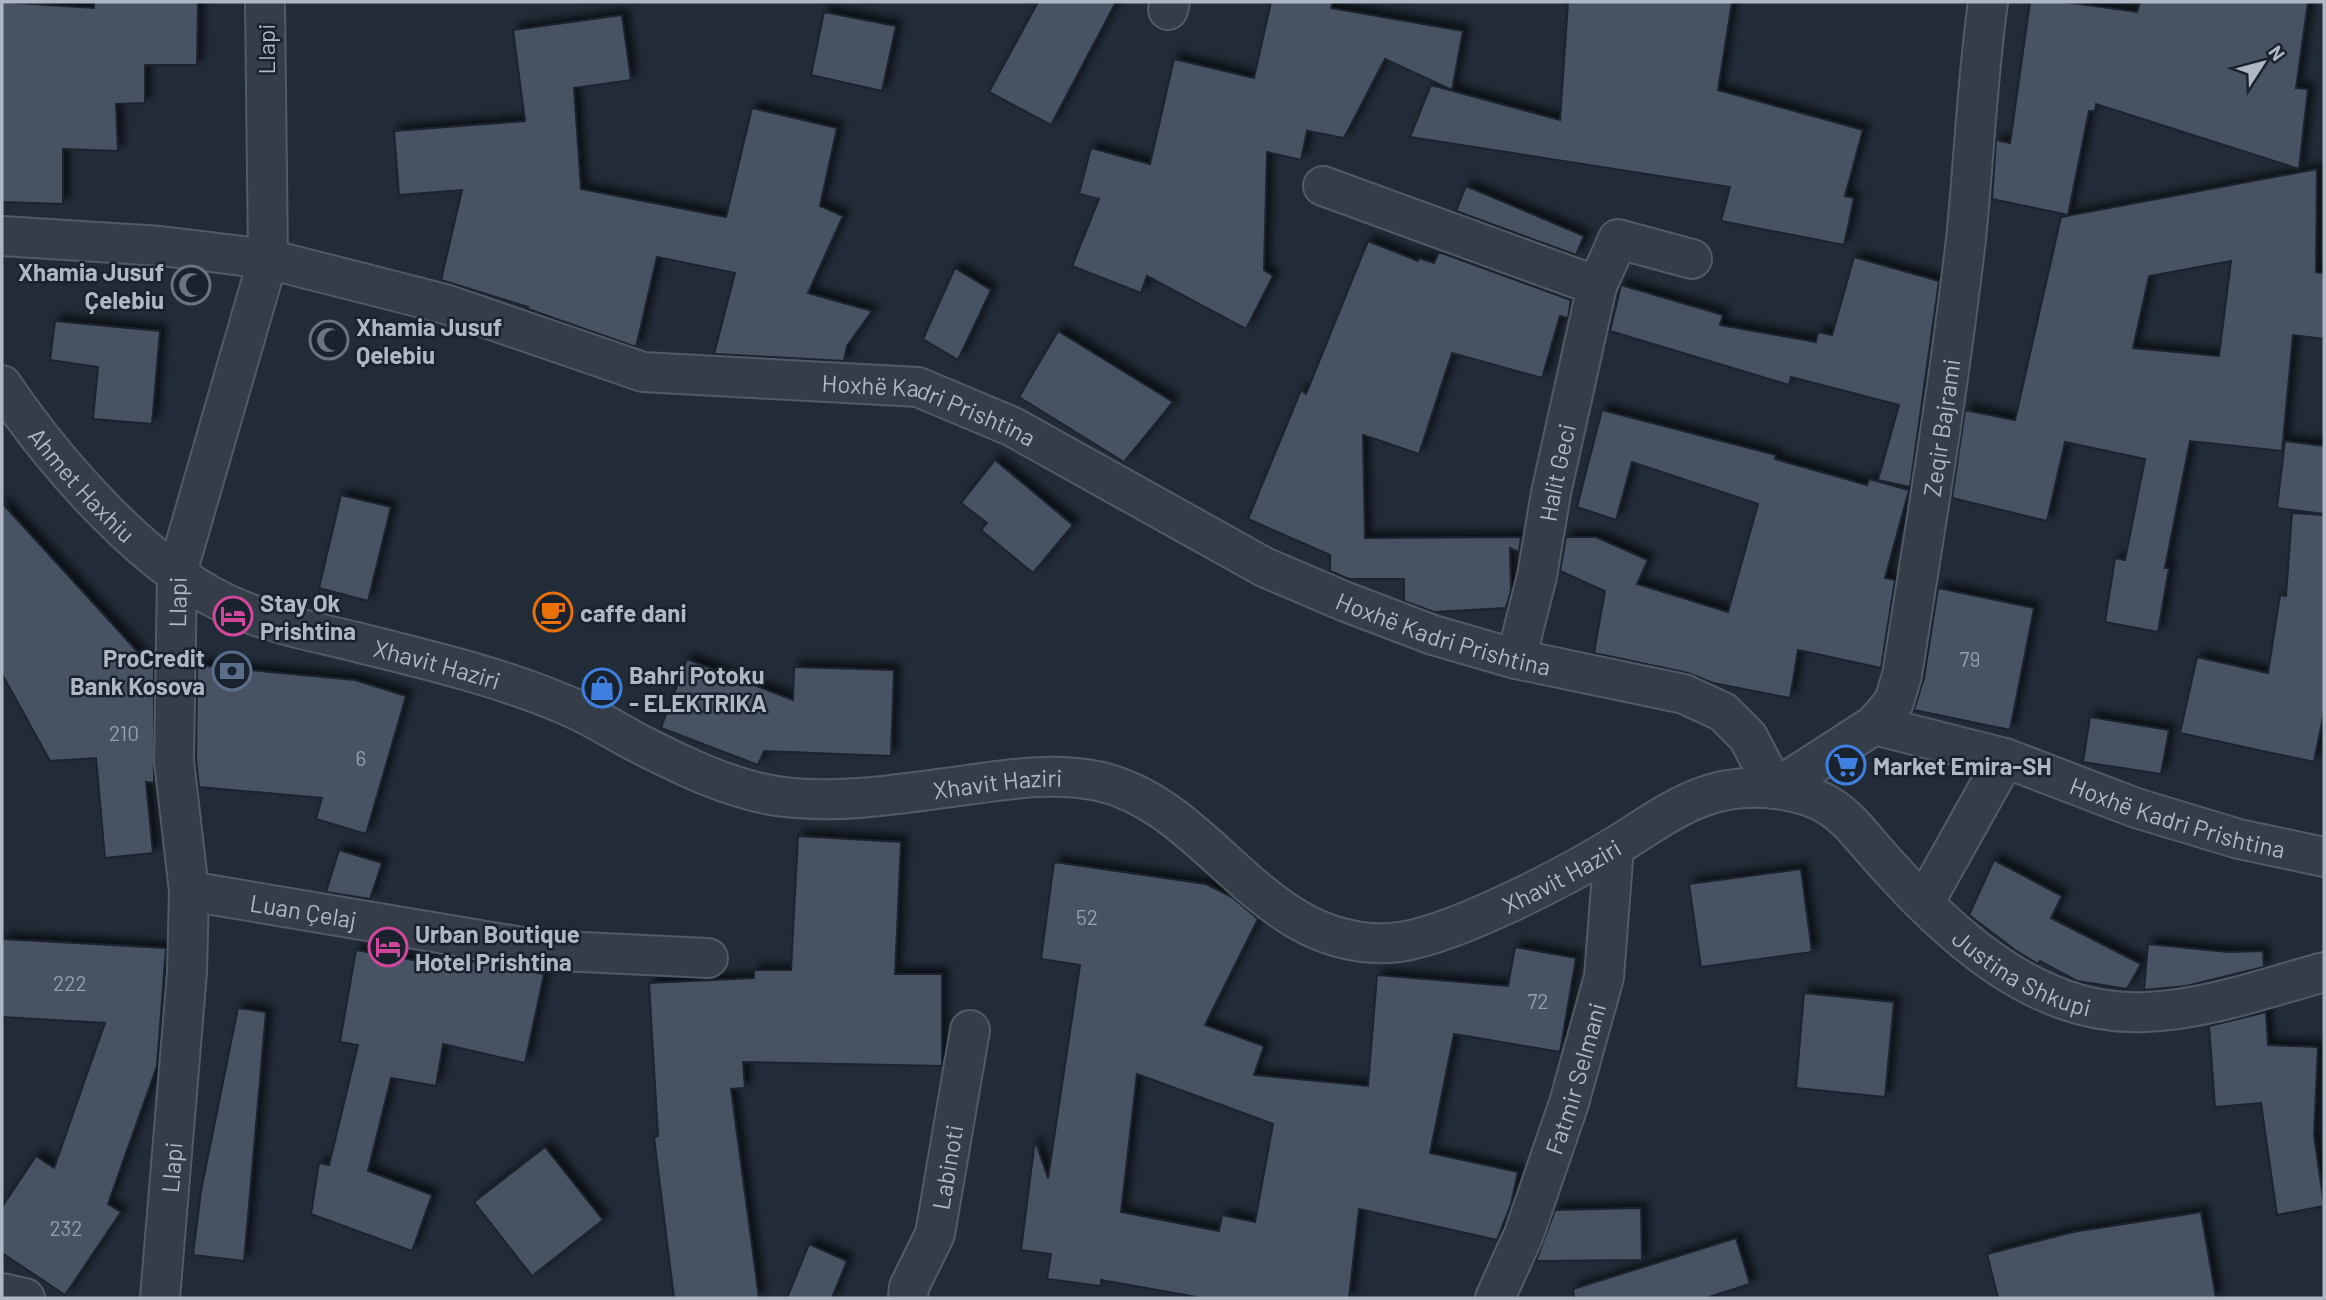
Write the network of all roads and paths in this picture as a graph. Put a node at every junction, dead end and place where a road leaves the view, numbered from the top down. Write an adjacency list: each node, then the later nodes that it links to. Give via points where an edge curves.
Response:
1 (265, 2): 5 (street, Llapi)
2 (1988, 2): 11 (street, Zeqir Bajrami, via 1978,70 1966,237 1925,530 1902,675 1894,702)
3 (1323, 186): 7 (street)
4 (2, 236): 5 (street, Hoxhë Kadri Prishtina, via 161,246)
5 (268, 259): 9 (street, Llapi); 10 (street, Hoxhë Kadri Prishtina, via 445,304 643,372 918,387 1013,427 1264,567 1433,635)
6 (1692, 259): 7 (street, Halit Geci, via 1618,239)
7 (1597, 286): 10 (street, Halit Geci, via 1551,493 1538,576)
8 (2, 385): 9 (street, Ahmet Haxhiu, via 74,477 124,529)
9 (177, 573): 14 (street, Xhavit Haziri, via 233,607 505,682 571,707 710,776 779,797 860,799 1034,775 1101,782 1161,808 1273,907 1329,936 1392,943 1448,928); 16 (street, Llapi, via 174,761)
10 (1516, 659): 13 (street, Hoxhë Kadri Prishtina, via 1684,694 1723,712 1748,737)
11 (1874, 726): 12 (street, Hoxhë Kadri Prishtina); 13 (street, Zeqir Bajrami)
12 (2005, 758): 15 (street, Hoxhë Kadri Prishtina, via 2188,824); 17 (street)
13 (1775, 789): 14 (street, Xhavit Haziri, via 1740,786 1701,795); 17 (street, Justina Shkupi, via 1815,796 1839,812)
14 (1614, 848): 25 (street, Fatmir Selmani, via 1604,976 1565,1116 1524,1234)
15 (2324, 857)
16 (188, 891): 18 (street, Luan Çelaj, via 540,950); 23 (street, Llapi, via 187,972)
17 (1924, 903): 19 (street, Justina Shkupi, via 2007,973 2090,1009 2143,1012 2198,1006)
18 (708, 958)
19 (2324, 972)
20 (970, 1030): 24 (street, Labinoti, via 934,1234)
21 (2, 1293): 22 (street)
22 (25, 1298)
23 (160, 1298)
24 (908, 1298)
25 (1495, 1298)

